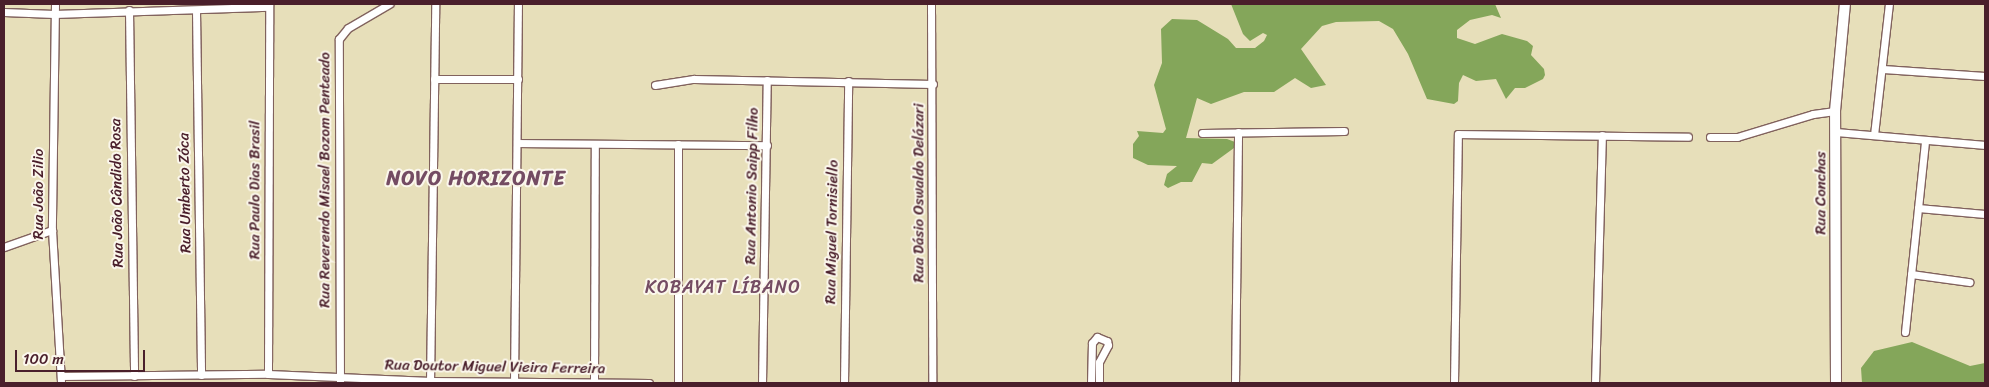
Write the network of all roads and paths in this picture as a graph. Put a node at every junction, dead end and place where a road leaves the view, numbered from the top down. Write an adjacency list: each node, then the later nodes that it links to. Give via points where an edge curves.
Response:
1 (55, 4): 12 (street, Rua João Zilio)
2 (389, 4): 47 (street, Rua Reverendo Misael Bozom Penteado, via 348,28 338,39)
3 (435, 4): 15 (street)
4 (518, 4): 16 (street)
5 (931, 4): 19 (street, Rua Dásio Oswaldo Delázari)
6 (1845, 4): 21 (main road, Rua Conchas)
7 (1889, 4): 13 (street)
8 (269, 5): 10 (street); 43 (street, Rua Paulo Dias Brasil)
9 (128, 10): 10 (street); 12 (street); 45 (street, Rua João Cândido Rosa)
10 (196, 10): 44 (street, Rua Umberto Zóca)
11 (4, 12): 12 (street)
12 (54, 14): 38 (street, Rua João Zilio)
13 (1884, 69): 14 (street); 27 (street)
14 (1985, 76)
15 (434, 79): 16 (street); 48 (street)
16 (518, 79): 31 (street)
17 (767, 80): 18 (street); 20 (street, via 694,79); 34 (street, Rua Antonio Saipp Filho)
18 (848, 81): 19 (street); 54 (street, Rua Miguel Tornisiello)
19 (933, 84): 55 (street, Rua Dásio Oswaldo Delázari)
20 (655, 85)
21 (1836, 111): 24 (main road, Rua Conchas); 29 (street, via 1814,114 1737,137)
22 (1344, 131): 23 (street)
23 (1238, 132): 25 (street); 58 (street)
24 (1836, 132): 27 (street); 61 (main road, Rua Conchas)
25 (1202, 133)
26 (1602, 135): 28 (street); 59 (street, via 1458,134); 60 (street)
27 (1874, 135): 30 (street)
28 (1688, 137)
29 (1710, 137)
30 (1925, 141): 35 (street); 36 (street)
31 (518, 143): 32 (street); 49 (street)
32 (595, 144): 33 (street); 50 (street)
33 (678, 144): 34 (street); 52 (street)
34 (767, 145): 53 (street, Rua Antonio Saipp Filho)
35 (1985, 145)
36 (1918, 208): 37 (street); 40 (street)
37 (1985, 214)
38 (52, 230): 39 (street); 46 (street, Rua João Zilio)
39 (4, 247)
40 (1911, 274): 41 (street); 42 (street)
41 (1969, 282)
42 (1905, 332)
43 (268, 374): 44 (street, Rua Doutor Miguel Vieira Ferreira); 47 (street, Rua Doutor Miguel Vieira Ferreira)
44 (201, 375): 45 (street, Rua Doutor Miguel Vieira Ferreira)
45 (134, 376): 46 (street, Rua Doutor Miguel Vieira Ferreira)
46 (61, 380)
47 (340, 380): 48 (street, Rua Doutor Miguel Vieira Ferreira)
48 (431, 382): 49 (street, Rua Doutor Miguel Vieira Ferreira)
49 (514, 382): 50 (street, Rua Doutor Miguel Vieira Ferreira)
50 (594, 383): 51 (street, Rua Doutor Miguel Vieira Ferreira)
51 (649, 383)
52 (678, 383)
53 (762, 383)
54 (844, 383)
55 (932, 383)
56 (1091, 383): 57 (street, via 1092,343 1097,337 1107,340 1108,345 1099,362)
57 (1099, 383)
58 (1235, 383)
59 (1454, 383)
60 (1595, 383)
61 (1836, 383)

